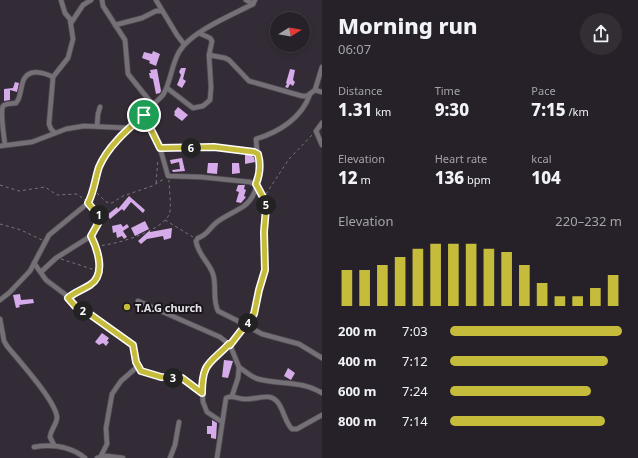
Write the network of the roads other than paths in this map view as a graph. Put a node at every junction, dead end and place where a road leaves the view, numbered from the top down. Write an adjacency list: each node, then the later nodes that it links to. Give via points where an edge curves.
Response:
1 (61, 0): 8 (street)
2 (91, 0): 8 (street, via 83,5)
3 (101, 0): 9 (street)
4 (156, 0): 7 (street)
5 (246, 0): 6 (street)
6 (254, 2): 10 (street)
7 (162, 11): 9 (street); 11 (street)
8 (71, 23): 14 (street, via 73,39 68,58)
9 (115, 25): 19 (street, via 125,40 128,74)
10 (199, 33): 11 (street); 12 (street, via 211,39)
11 (184, 44): 15 (street, via 176,58)
12 (209, 55): 15 (street, via 211,96 208,103 193,108); 18 (street, via 229,60 249,81 302,96)
13 (322, 67): 16 (street)
14 (53, 77): 25 (street, via 49,124); 26 (street, via 41,72 24,78 16,103 3,106)
15 (167, 88): 19 (street)
16 (315, 90): 17 (street); 18 (street)
17 (322, 92)
18 (310, 94): 29 (street, via 306,104 294,119 256,139)
19 (153, 105): 21 (street)
20 (100, 107): 23 (street)
21 (144, 115): 24 (street); 28 (street)
22 (322, 123): 27 (street, via 316,130)
23 (97, 126): 24 (street); 25 (street)
24 (129, 128): 31 (street, via 102,162)
25 (55, 132): 26 (street, via 32,142)
26 (3, 145)
27 (322, 145)
28 (160, 148): 29 (street, via 214,147); 30 (street, via 170,177 201,177)
29 (257, 152): 30 (street, via 260,170)
30 (256, 184): 37 (street, via 266,208 265,270 254,314); 37 (street, via 250,201 217,222 205,236 197,239 199,252 212,273 214,302 218,311)
31 (88, 203): 32 (street, via 44,241); 33 (street, via 100,217 91,236 56,258)
32 (34, 263): 33 (street); 34 (street, via 23,280)
33 (41, 272): 40 (street, via 49,283 75,306 133,345)
34 (0, 300)
35 (138, 301): 38 (street, via 220,337)
36 (0, 319): 48 (street, via 7,346 55,409 56,423 50,437)
37 (246, 325): 38 (street); 39 (street, via 262,334 299,344)
38 (229, 345): 41 (street); 42 (street, via 205,367)
39 (322, 358)
40 (137, 367): 42 (street, via 149,374 182,378); 50 (street, via 121,381 112,394 106,444)
41 (239, 367): 43 (street, via 257,379 301,384); 44 (street)
42 (202, 393): 47 (street, via 206,412)
43 (322, 393)
44 (232, 396): 45 (street, via 242,399 274,398 292,429 297,429); 47 (street, via 226,398)
45 (322, 415)
46 (179, 422): 53 (street)
47 (222, 422): 54 (street)
48 (54, 445): 49 (street); 51 (street, via 76,451)
49 (34, 447)
50 (99, 457): 52 (street)
51 (85, 458)
52 (123, 458)
53 (170, 458)
54 (217, 458)

